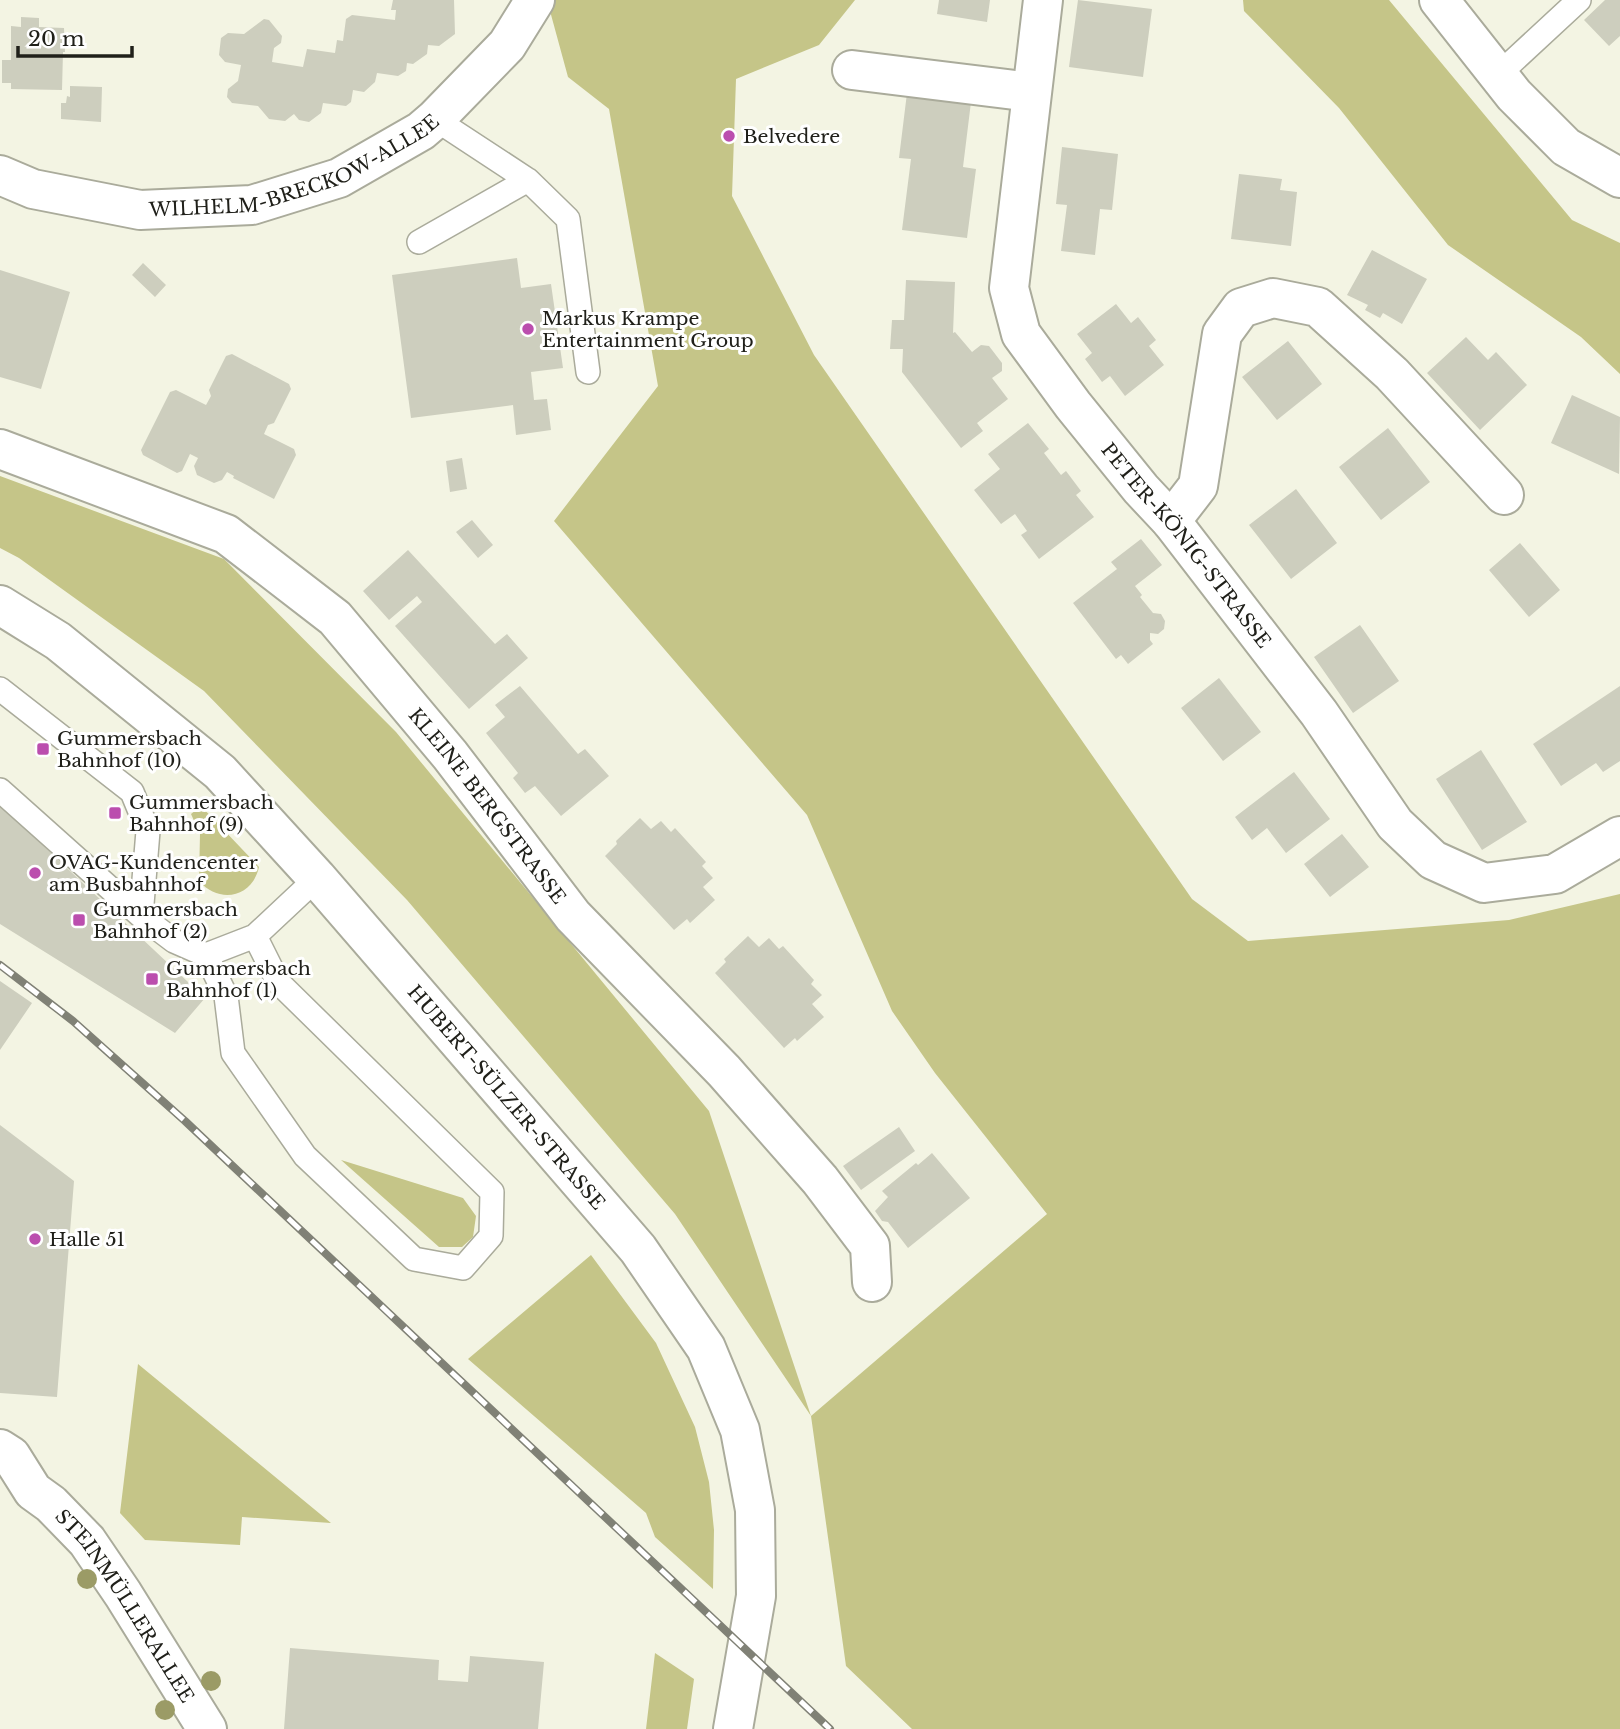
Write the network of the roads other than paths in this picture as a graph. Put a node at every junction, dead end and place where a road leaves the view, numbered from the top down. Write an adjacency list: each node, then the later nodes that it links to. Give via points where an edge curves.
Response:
1 (535, 0): 8 (street, WILHELM-BRECKOW-ALLEE, via 507,45)
2 (1043, 0): 7 (street, PETER-KÖNIG-STRASSE)
3 (1439, 0): 6 (street)
4 (1578, 0): 6 (lane)
5 (852, 71): 7 (street)
6 (1498, 75): 10 (street, via 1566,147)
7 (1031, 92): 16 (street, PETER-KÖNIG-STRASSE, via 1009,288 1021,334 1073,405)
8 (435, 119): 9 (street, WILHELM-BRECKOW-ALLEE, via 339,178 252,205 140,210 33,189); 11 (lane)
9 (0, 175)
10 (1620, 177)
11 (528, 180): 12 (lane); 13 (lane, via 568,219)
12 (419, 242)
13 (588, 372)
14 (0, 449): 25 (street, KLEINE BERGSTRASSE, via 226,534 335,618 450,755 573,916 724,1071 821,1180 870,1246)
15 (1504, 495): 16 (street, via 1392,374 1318,307 1273,298 1241,308 1222,334 1198,486)
16 (1171, 521): 20 (street, PETER-KÖNIG-STRASSE, via 1319,713 1395,824 1433,860 1484,883 1555,874)
17 (0, 605): 21 (street, HUBERT-SÜLZER-STRASSE, via 58,641 220,772)
18 (0, 689): 22 (lane, via 132,792 148,831)
19 (0, 790): 22 (lane)
20 (1620, 836)
21 (317, 878): 23 (lane); 29 (street, HUBERT-SÜLZER-STRASSE, via 638,1249 706,1348 740,1430 755,1510 756,1596)
22 (141, 916): 24 (lane, via 174,941)
23 (255, 936): 24 (lane); 24 (lane, via 278,982 492,1192 491,1236 463,1268 414,1259 305,1156 233,1053 226,996)
24 (206, 955)
25 (872, 1282)
26 (0, 1449): 27 (street, STEINMÜLLERALLEE, via 11,1456)
27 (17, 1489): 28 (street, STEINMÜLLERALLEE, via 51,1504 87,1541)
28 (206, 1729)
29 (733, 1729)

